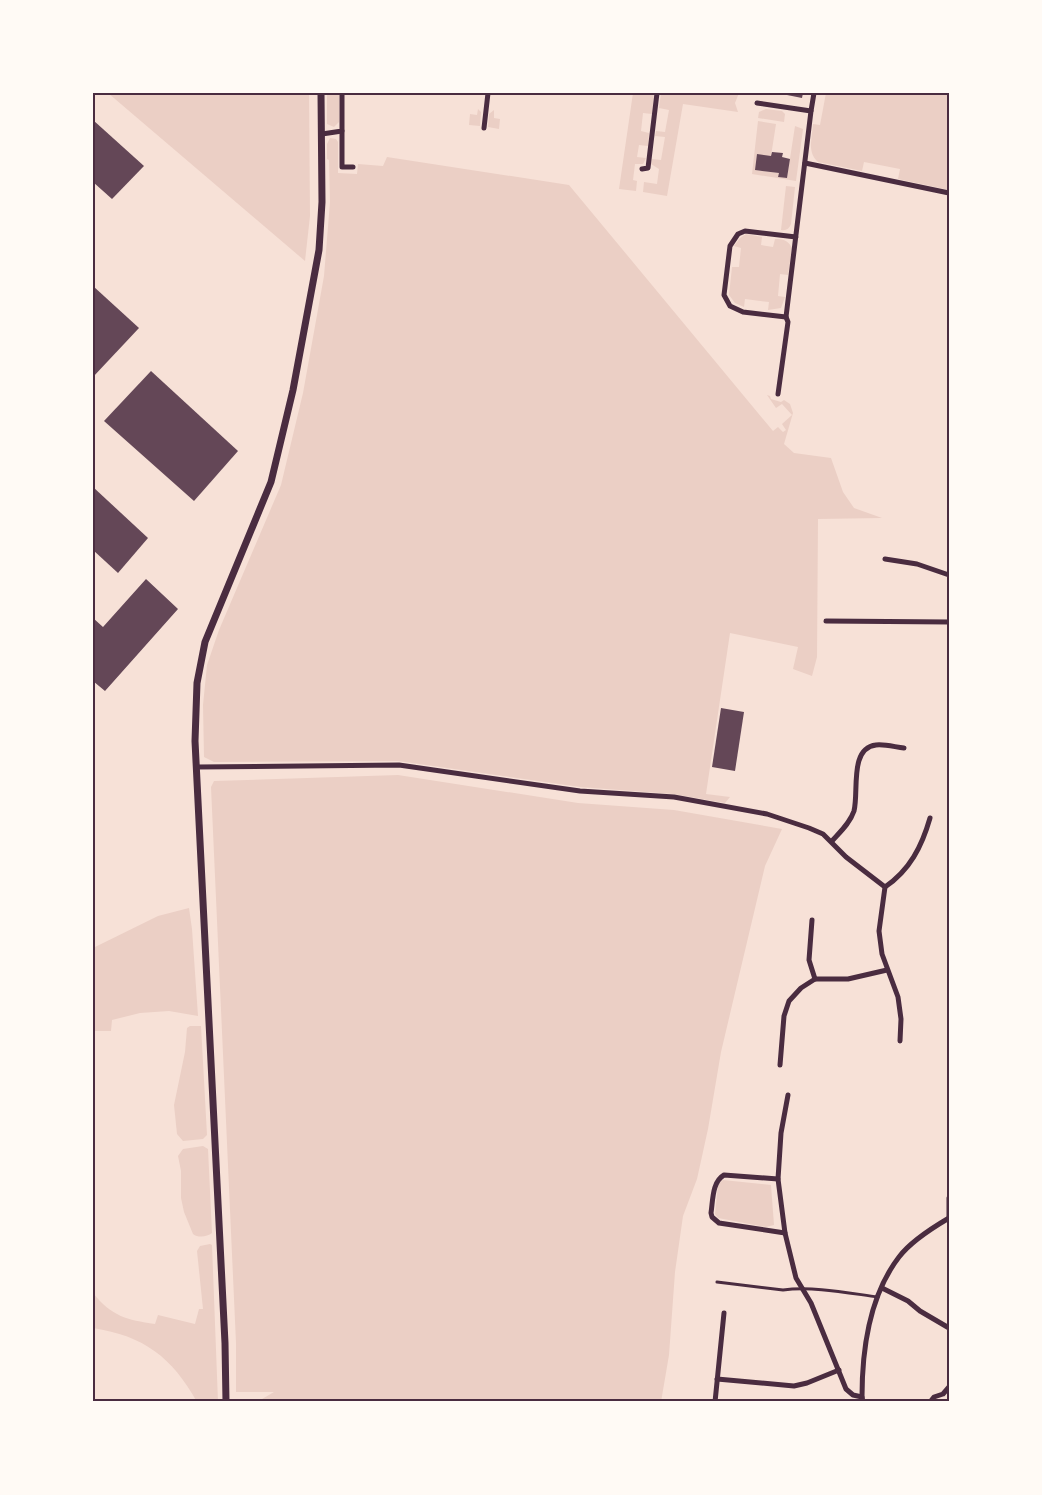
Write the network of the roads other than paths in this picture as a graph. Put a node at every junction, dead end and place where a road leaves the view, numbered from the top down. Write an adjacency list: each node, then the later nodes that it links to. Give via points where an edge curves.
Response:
1 (321, 93): 10 (street)
2 (342, 93): 9 (street)
3 (488, 93): 8 (street)
4 (657, 93): 13 (street, via 645,169)
5 (814, 93): 7 (street)
6 (757, 103): 7 (street)
7 (811, 111): 11 (street)
8 (483, 128)
9 (342, 131): 10 (street); 12 (street, via 342,167)
10 (322, 134): 23 (street, via 319,250 293,390 271,482 211,623 201,656 195,704)
11 (805, 163): 14 (street); 15 (street)
12 (353, 167)
13 (655, 171)
14 (949, 193)
15 (796, 237): 16 (street); 16 (street, via 745,231 738,234 731,241 725,286 726,301 735,309)
16 (786, 317): 17 (street)
17 (778, 394)
18 (885, 559): 19 (street)
19 (949, 575)
20 (826, 621): 21 (street)
21 (949, 622)
22 (904, 748): 25 (street, via 878,745 862,752 855,809)
23 (197, 767): 25 (street, via 399,765 580,790 684,799 792,821); 47 (street)
24 (930, 818): 26 (street, via 920,849)
25 (832, 841): 26 (street)
26 (885, 887): 28 (street, via 879,931)
27 (812, 920): 29 (street, via 809,960)
28 (887, 969): 29 (street, via 848,979); 30 (street, via 898,998)
29 (815, 979): 31 (street, via 796,993 786,1008)
30 (900, 1041)
31 (780, 1065)
32 (788, 1095): 33 (street)
33 (778, 1179): 36 (street); 36 (street, via 720,1177 711,1213 719,1223)
34 (949, 1198): 35 (street)
35 (949, 1217): 38 (street, via 899,1256)
36 (785, 1233): 39 (street, via 796,1278)
37 (717, 1282): 39 (lane)
38 (882, 1288): 40 (street); 42 (street)
39 (803, 1290): 40 (lane); 43 (street)
40 (878, 1297): 46 (street, via 862,1363)
41 (724, 1313): 44 (street)
42 (949, 1328)
43 (839, 1370): 44 (street, via 794,1386); 46 (street, via 846,1389)
44 (717, 1378): 48 (street)
45 (949, 1387): 49 (street)
46 (863, 1400)
47 (226, 1402)
48 (715, 1402)
49 (930, 1402)

